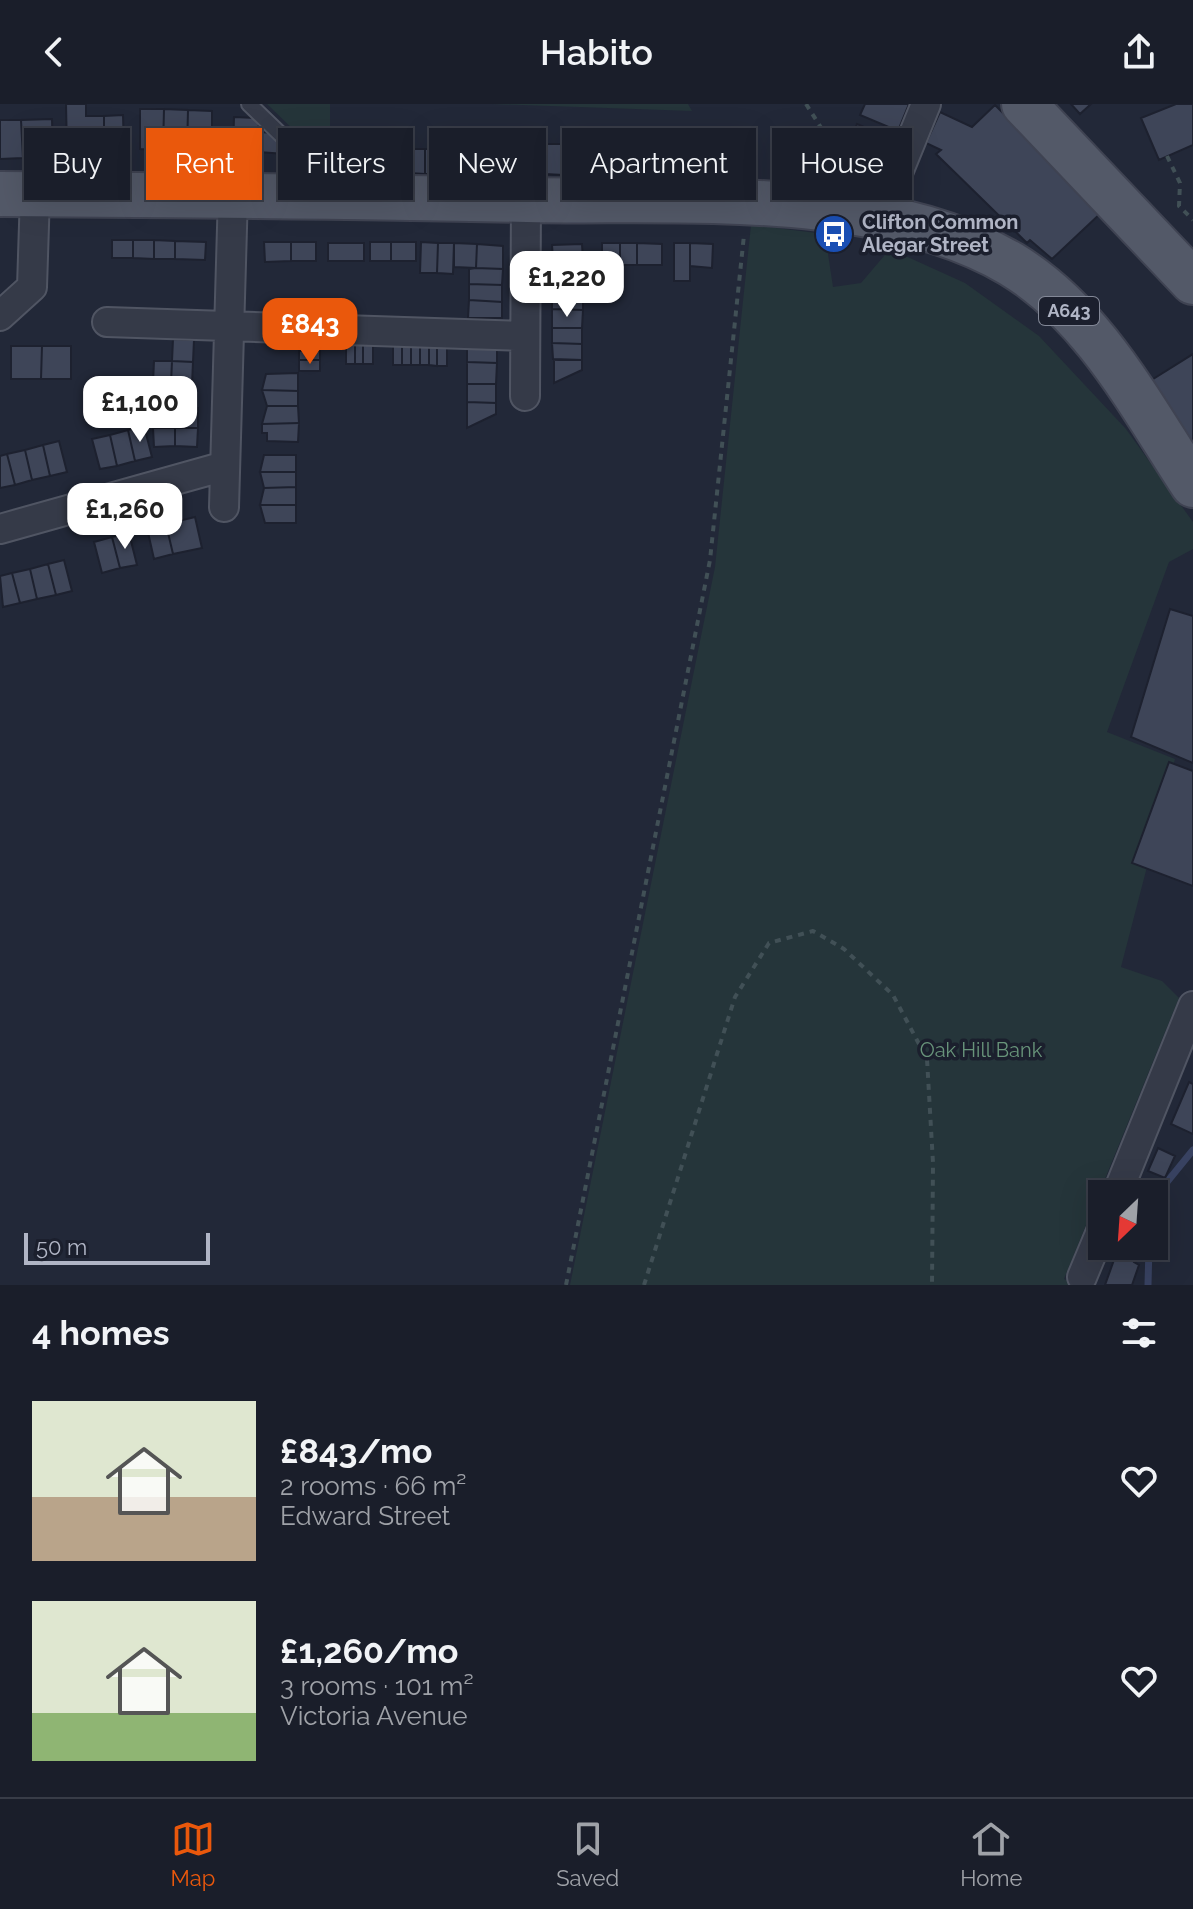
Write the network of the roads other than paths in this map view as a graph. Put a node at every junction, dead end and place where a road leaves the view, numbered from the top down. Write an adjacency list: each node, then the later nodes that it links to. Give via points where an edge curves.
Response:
1 (249, 104): 4 (lane)
2 (926, 104): 9 (street)
3 (1024, 104): 10 (main road)
4 (278, 132)
5 (146, 193): 6 (main road, A643)
6 (18, 194): 11 (street, via 32,287)
7 (233, 200): 13 (street)
8 (526, 200): 9 (main road, A643, via 747,204); 14 (street)
9 (869, 216): 17 (main road, A643, via 975,244 1051,292 1093,336)
10 (1193, 282)
11 (0, 316)
12 (107, 322): 13 (street)
13 (229, 326): 14 (street); 16 (street)
14 (525, 336): 15 (street)
15 (525, 396)
16 (225, 466): 18 (street); 19 (street)
17 (1193, 485)
18 (224, 507)
19 (0, 529)
20 (1193, 1006): 21 (street)
21 (1123, 1180)
22 (1089, 1260): 23 (street)
23 (1082, 1277)

